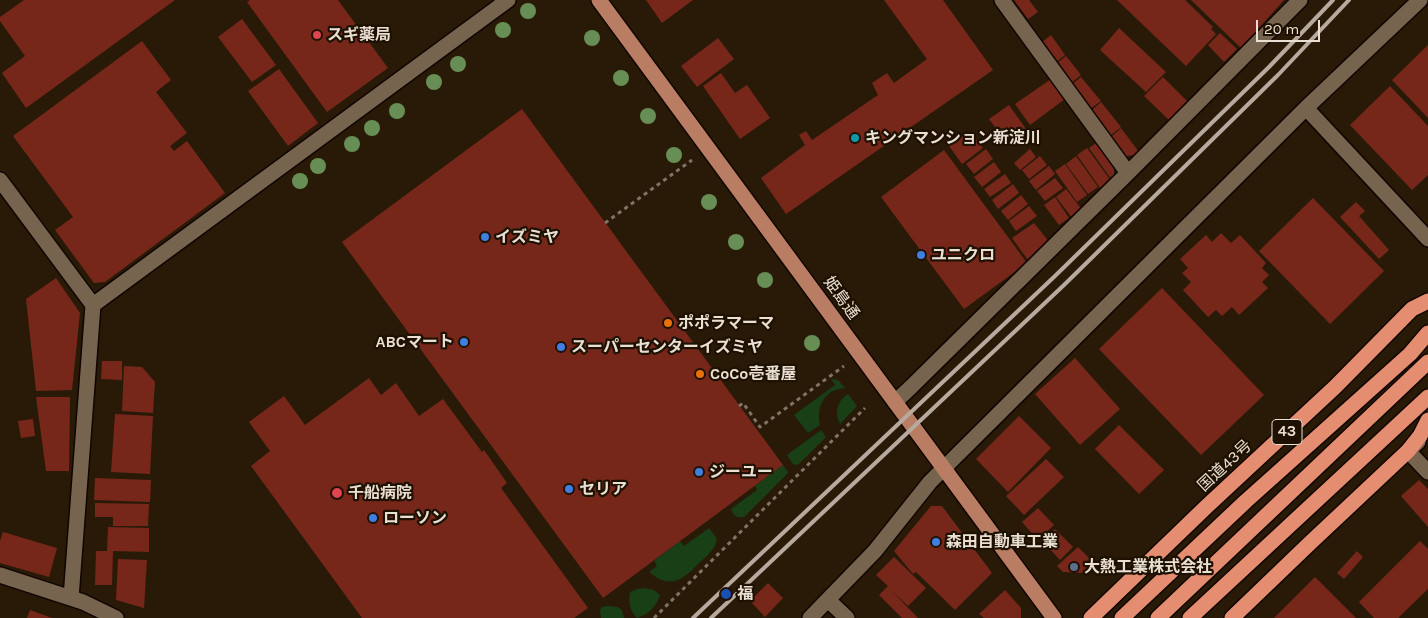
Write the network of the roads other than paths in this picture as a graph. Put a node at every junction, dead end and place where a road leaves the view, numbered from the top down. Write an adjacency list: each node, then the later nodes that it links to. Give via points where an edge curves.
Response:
1 (508, 0): 11 (street)
2 (599, 0): 15 (main road, 姫島通)
3 (1002, 0): 7 (street)
4 (1300, 0): 7 (street)
5 (1420, 0): 6 (street)
6 (1306, 108): 9 (street); 19 (street)
7 (1128, 173): 15 (street)
8 (0, 180): 11 (street)
9 (1428, 239)
10 (1428, 301): 28 (highway, 国道43号 / 43, via 1412,309 1336,387)
11 (93, 305): 22 (street)
12 (1428, 333): 29 (highway, via 1410,354)
13 (1428, 362): 30 (highway)
14 (1428, 397): 31 (highway)
15 (895, 402): 19 (main road, 姫島通)
16 (1428, 420): 18 (highway)
17 (1428, 433): 18 (street)
18 (1408, 451): 20 (street); 32 (highway)
19 (944, 468): 23 (street, via 875,551); 27 (main road, 姫島通)
20 (1428, 472)
21 (0, 576): 22 (street)
22 (71, 598): 24 (street)
23 (828, 600): 25 (street); 26 (street)
24 (116, 618)
25 (810, 618)
26 (847, 618)
27 (1054, 618)
28 (1090, 618)
29 (1122, 618)
30 (1158, 618)
31 (1190, 618)
32 (1232, 618)

